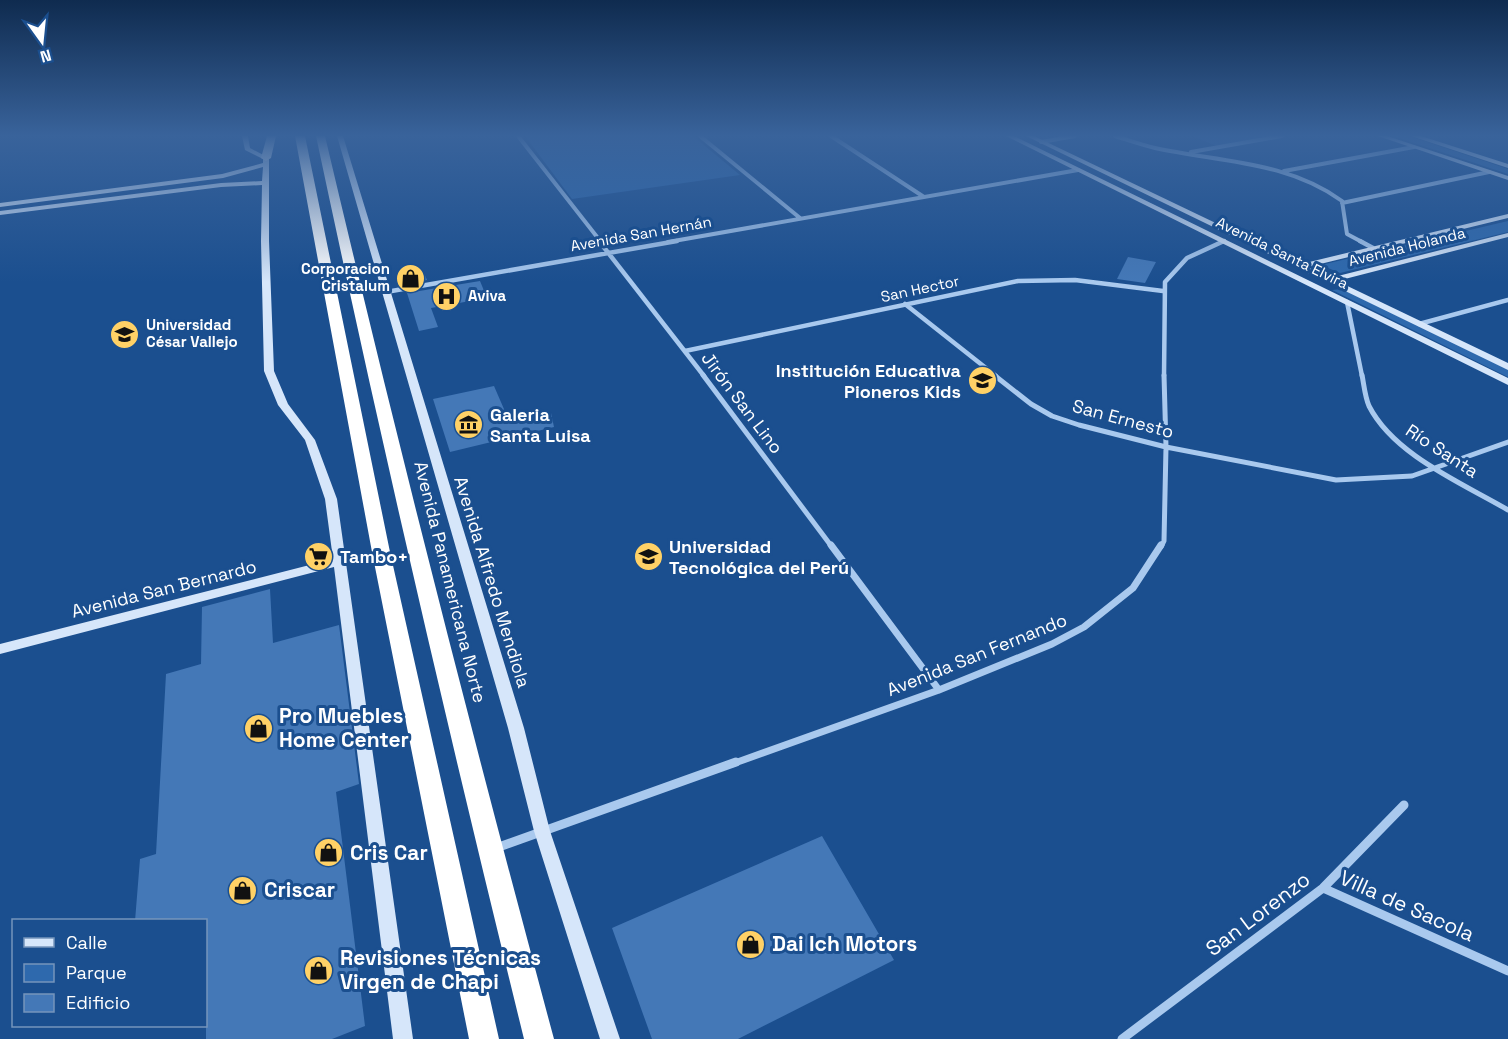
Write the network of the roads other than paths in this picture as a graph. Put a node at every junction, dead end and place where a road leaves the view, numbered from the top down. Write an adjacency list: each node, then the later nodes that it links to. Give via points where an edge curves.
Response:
1 (166, 184): 17 (main road)
2 (233, 184): 17 (main road)
3 (266, 184): 41 (main road, via 268,371 283,405 310,440 331,499)
4 (309, 184): 50 (highway, via 381,552)
5 (331, 184): 46 (highway, Avenida Panamericana Norte)
6 (354, 184): 29 (main road, Avenida Alfredo Mendiola)
7 (554, 184): 23 (street, Jirón San Lino)
8 (759, 184): 19 (street)
9 (905, 184): 15 (street)
10 (995, 184): 15 (street, Avenida San Hernán)
11 (1108, 184): 21 (main road, Avenida Santa Elvira)
12 (1131, 184): 24 (main road, Avenida Santa Elvira)
13 (1312, 184): 16 (street, via 1334,194)
14 (1430, 184): 16 (street)
15 (924, 197): 19 (street, Avenida San Hernán)
16 (1342, 203): 22 (street, via 1347,234)
17 (2, 209)
18 (1508, 216): 22 (main road, Avenida Holanda)
19 (800, 218): 23 (street, Avenida San Hernán)
20 (1508, 235): 26 (main road, Avenida Holanda)
21 (1224, 241): 25 (main road, Avenida Santa Elvira); 28 (street, via 1187,258 1165,282)
22 (1373, 248): 24 (main road, Avenida Holanda)
23 (606, 253): 29 (street, Avenida San Hernán); 34 (street, Jirón San Lino)
24 (1302, 266): 25 (main road, Avenida Holanda); 26 (main road, Avenida Santa Elvira)
25 (1284, 271): 27 (main road, Avenida Santa Elvira)
26 (1330, 280): 27 (main road, Avenida Holanda); 33 (main road, Avenida Santa Elvira)
27 (1313, 285): 31 (main road, Avenida Santa Elvira)
28 (1163, 291): 32 (street, San Hector, via 1037,279); 38 (street, Avenida San Fernando)
29 (386, 292): 45 (main road, Avenida Alfredo Mendiola, via 516,728)
30 (1508, 300): 33 (street)
31 (1347, 302): 36 (main road, Avenida Santa Elvira); 39 (street, Río Santa, via 1368,404 1383,429 1401,446)
32 (905, 304): 34 (street, San Hector); 38 (street, San Ernesto, via 1052,416)
33 (1419, 324): 35 (main road, Avenida Santa Elvira)
34 (685, 351): 43 (street, Jirón San Lino)
35 (1507, 365)
36 (1508, 382)
37 (1508, 443): 39 (street)
38 (1166, 447): 39 (street, San Ernesto, via 1336,480 1412,476); 43 (street, Avenida San Fernando, via 1164,541 1133,588 1084,627 1052,644)
39 (1436, 468): 40 (street, Río Santa)
40 (1508, 510)
41 (338, 562): 42 (main road, Avenida San Bernardo); 49 (main road)
42 (0, 649)
43 (939, 690): 45 (street, Avenida San Fernando)
44 (1404, 805): 47 (street, San Lorenzo)
45 (542, 831): 46 (street, Avenida San Fernando); 52 (main road, Avenida Alfredo Mendiola)
46 (490, 850): 51 (highway, Avenida Panamericana Norte)
47 (1323, 888): 48 (street, Villa de Sacola); 53 (street, San Lorenzo)
48 (1508, 971)
49 (403, 1039)
50 (484, 1039)
51 (539, 1039)
52 (610, 1039)
53 (1122, 1039)

